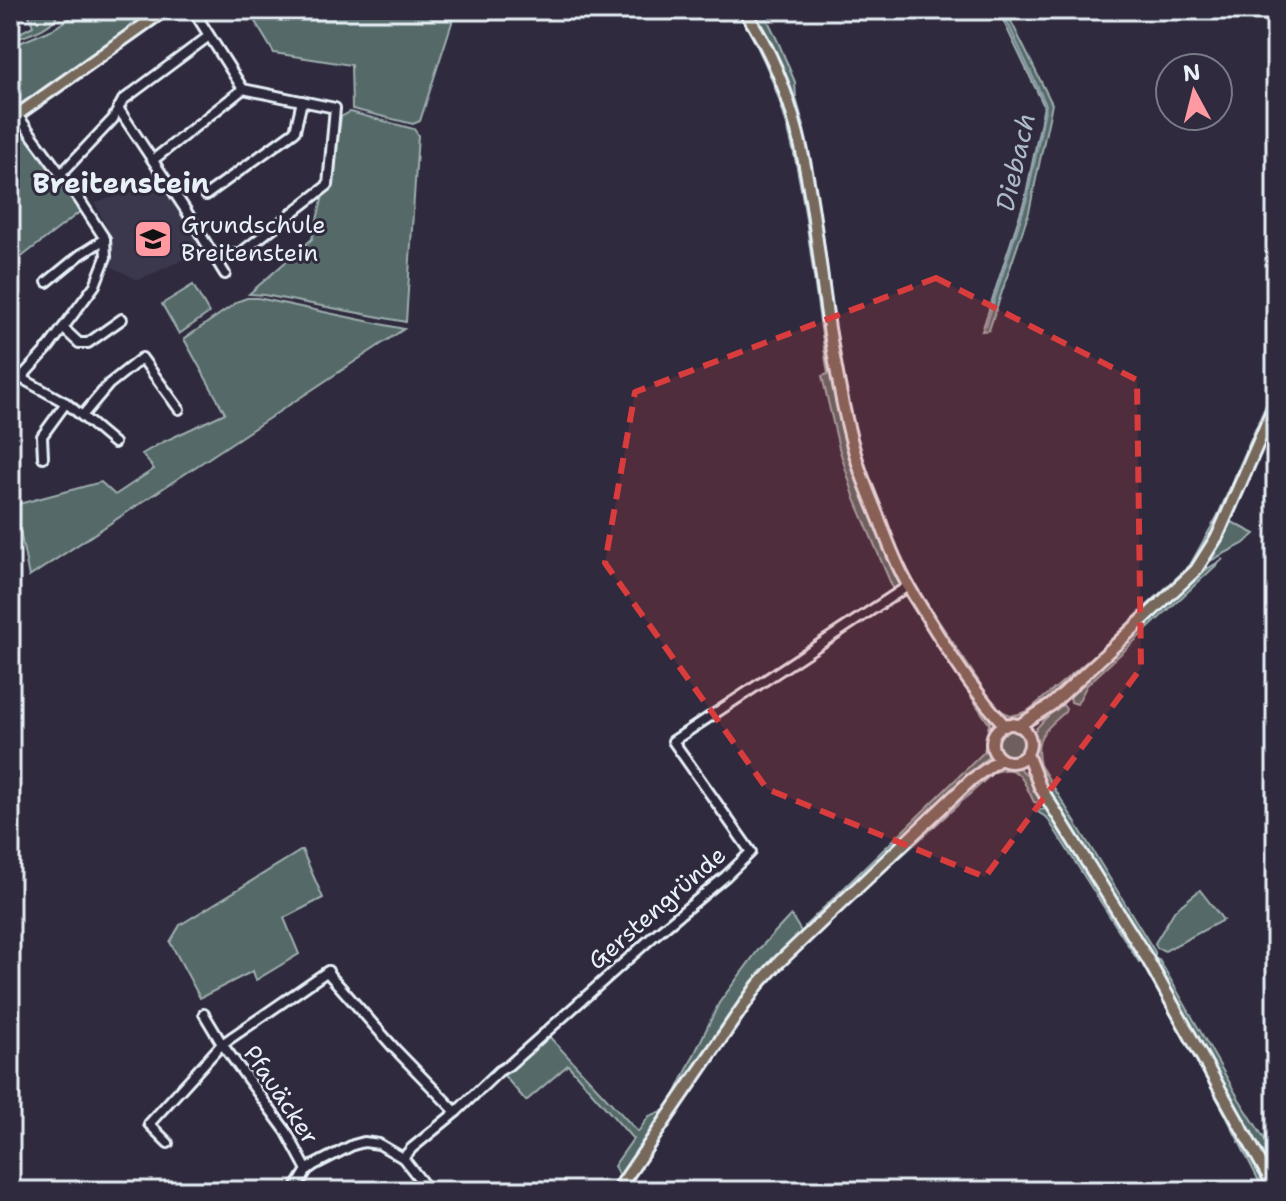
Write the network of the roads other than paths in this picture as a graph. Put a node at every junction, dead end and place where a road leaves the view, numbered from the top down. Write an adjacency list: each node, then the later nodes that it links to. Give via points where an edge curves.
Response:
1 (165, 10): 8 (main road)
2 (193, 10): 4 (street)
3 (744, 10): 26 (main road, via 768,52 799,137 841,397 859,468)
4 (209, 36): 5 (street); 7 (street)
5 (243, 89): 6 (street); 9 (street)
6 (302, 101): 11 (street, via 295,131); 13 (street, via 335,108 328,185 238,255)
7 (118, 108): 9 (street); 10 (street)
8 (13, 118): 10 (street)
9 (153, 160): 14 (street)
10 (61, 174): 12 (street)
11 (206, 195)
12 (105, 239): 15 (street); 17 (street, via 106,257 95,285)
13 (232, 254)
14 (225, 274)
15 (47, 282)
16 (122, 319): 17 (street, via 88,343 79,343)
17 (63, 328): 18 (street)
18 (21, 378): 19 (street); 21 (street)
19 (10, 390)
20 (1276, 402): 27 (main road, via 1218,535 1196,570)
21 (66, 403): 23 (street); 25 (street, via 42,436)
22 (179, 409): 23 (street, via 142,358 109,384)
23 (85, 418): 24 (street)
24 (114, 443)
25 (43, 457)
26 (908, 586): 29 (main road); 37 (street, Gerstengründe, via 673,741 751,852)
27 (1051, 705): 28 (main road); 30 (main road)
28 (1018, 726): 29 (main road); 30 (main road)
29 (1001, 729): 31 (main road, via 992,744)
30 (1028, 735): 32 (main road)
31 (997, 754): 33 (main road); 44 (main road, via 777,964)
32 (1027, 754): 33 (main road); 34 (main road)
33 (1016, 762): 34 (main road)
34 (1040, 787): 41 (main road, via 1148,960)
35 (204, 1014): 36 (street, Pfauäcker)
36 (222, 1044): 37 (street, via 328,971); 38 (street, Pfauäcker, via 149,1124); 40 (street, Pfauäcker, via 286,1131)
37 (456, 1112): 39 (street, Gerstengründe)
38 (168, 1143)
39 (403, 1158): 40 (street, via 364,1142); 43 (street)
40 (307, 1170): 42 (street)
41 (1276, 1190)
42 (294, 1191)
43 (429, 1191)
44 (617, 1191)

